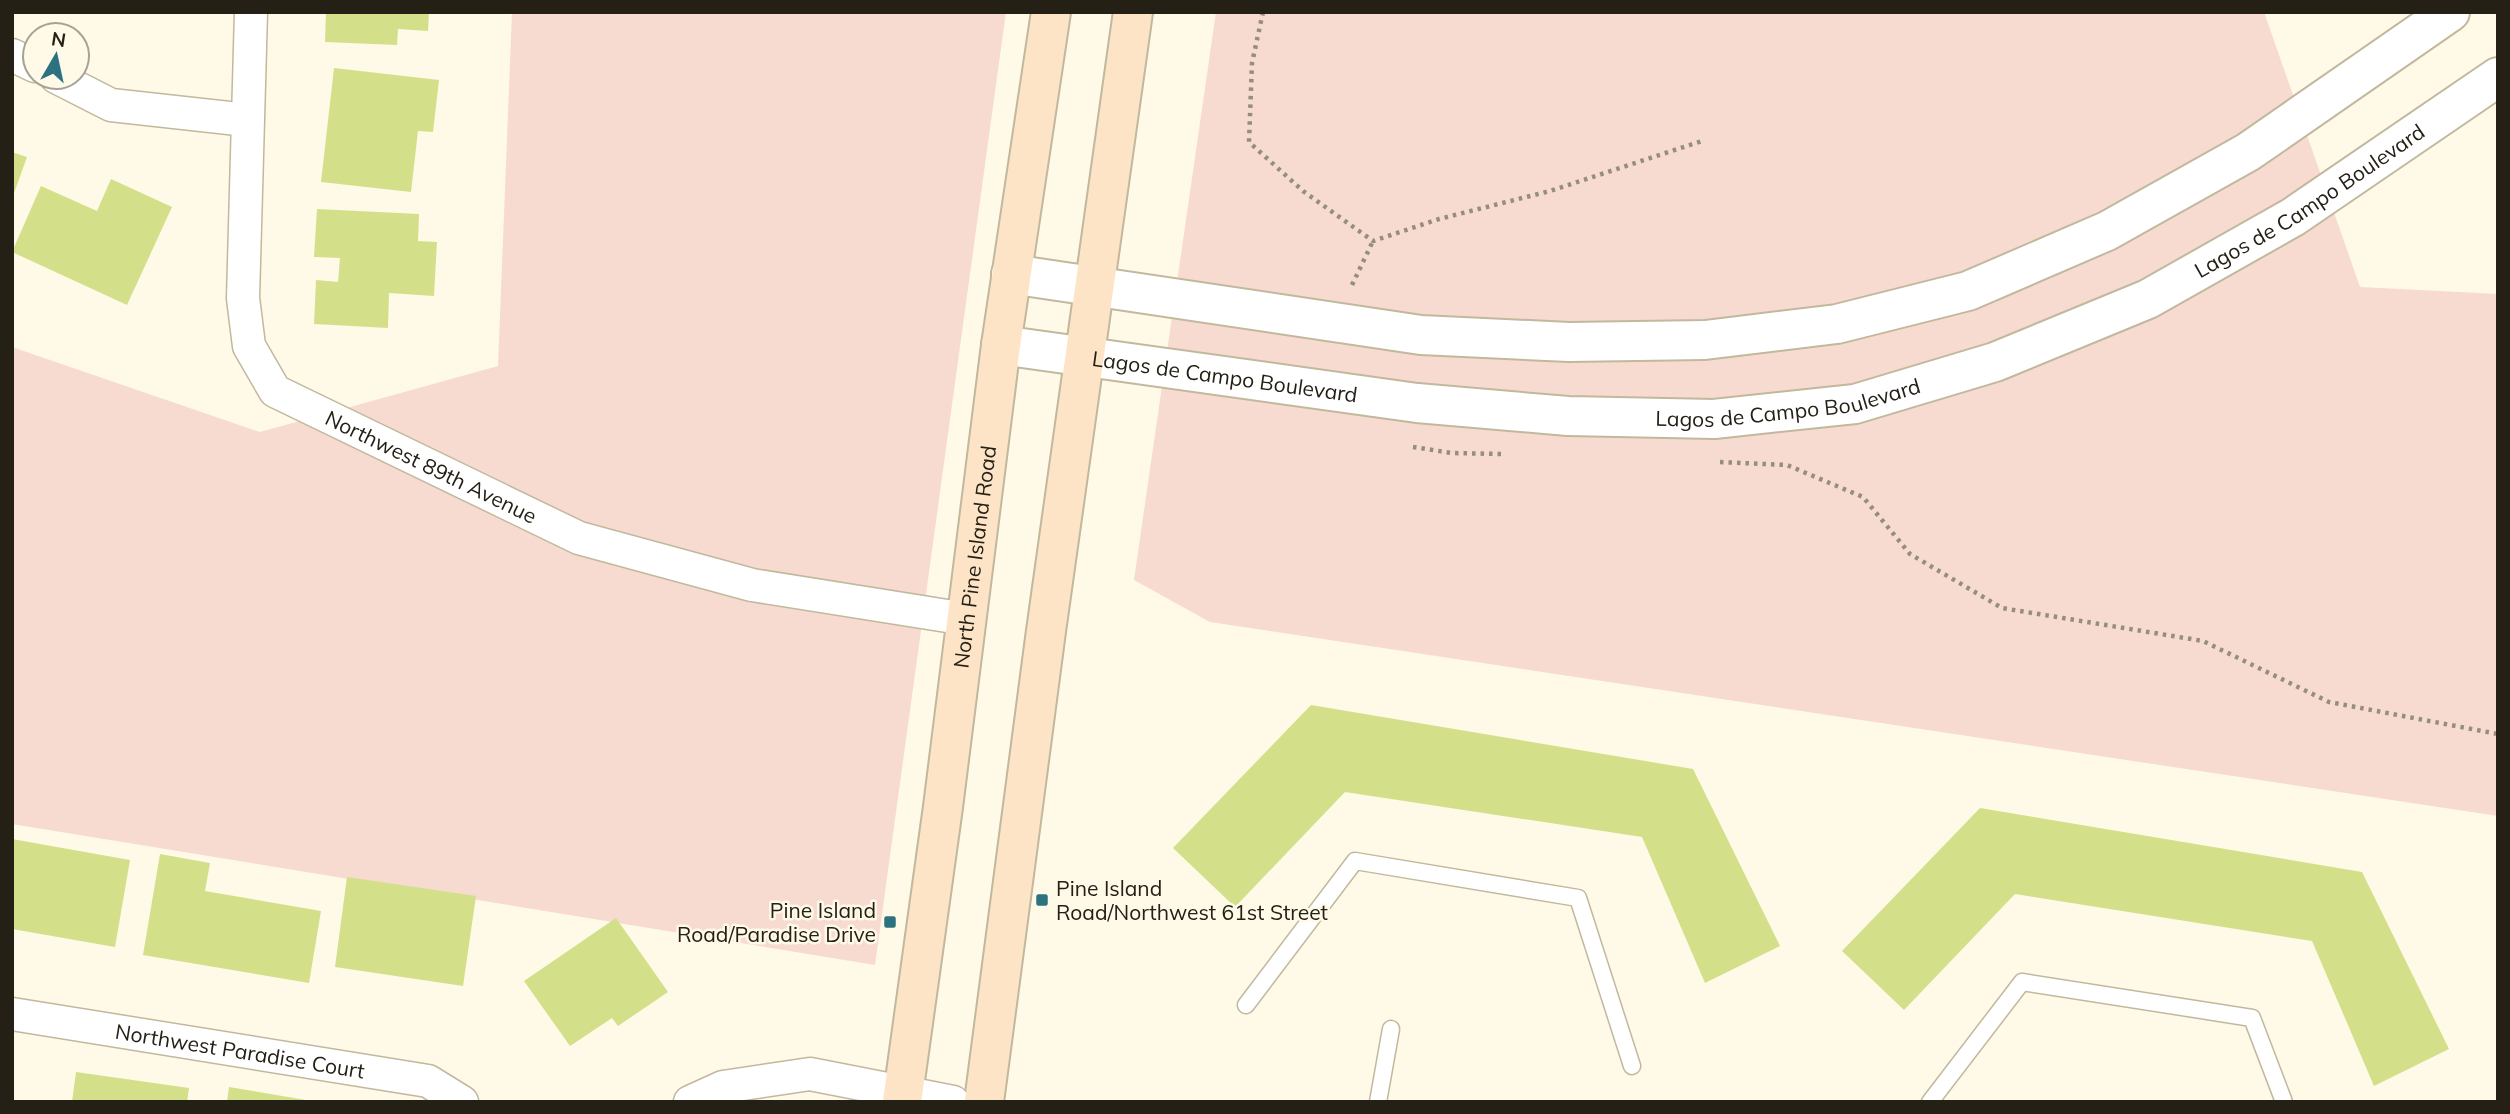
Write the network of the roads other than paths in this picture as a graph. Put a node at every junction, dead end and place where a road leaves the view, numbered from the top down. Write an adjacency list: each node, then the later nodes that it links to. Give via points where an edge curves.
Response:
1 (251, 12): 7 (street, Northwest 89th Avenue)
2 (1051, 12): 8 (main road, North Pine Island Road)
3 (1133, 12): 9 (main road)
4 (2450, 12): 9 (street, via 2248,152 2107,231 1968,291 1837,324 1705,340 1569,342 1421,335)
5 (2498, 77): 11 (street, Lagos de Campo Boulevard, via 2293,217 2148,299 1994,362 1856,404 1714,419 1568,416 1417,403)
6 (84, 91): 7 (street, via 111,105)
7 (247, 120): 12 (street, Northwest 89th Avenue, via 243,298 249,346 275,391 579,538 752,585)
8 (1011, 274): 9 (street); 10 (main road, North Pine Island Road)
9 (1095, 287): 11 (main road)
10 (1001, 345): 11 (street, Lagos de Campo Boulevard); 12 (main road, North Pine Island Road)
11 (1085, 356): 21 (main road)
12 (966, 619): 17 (main road, North Pine Island Road)
13 (1247, 1005): 16 (lane, via 1355,862 1578,898)
14 (12, 1014): 18 (street, Northwest Paradise Court, via 428,1081)
15 (1391, 1029): 22 (lane)
16 (1632, 1066)
17 (903, 1096): 19 (street, via 810,1074 723,1087); 20 (street)
18 (462, 1102)
19 (690, 1102)
20 (953, 1102)
21 (984, 1102)
22 (1378, 1102)
23 (1930, 1102): 24 (lane, via 2022,982 2252,1017)
24 (2284, 1102)

